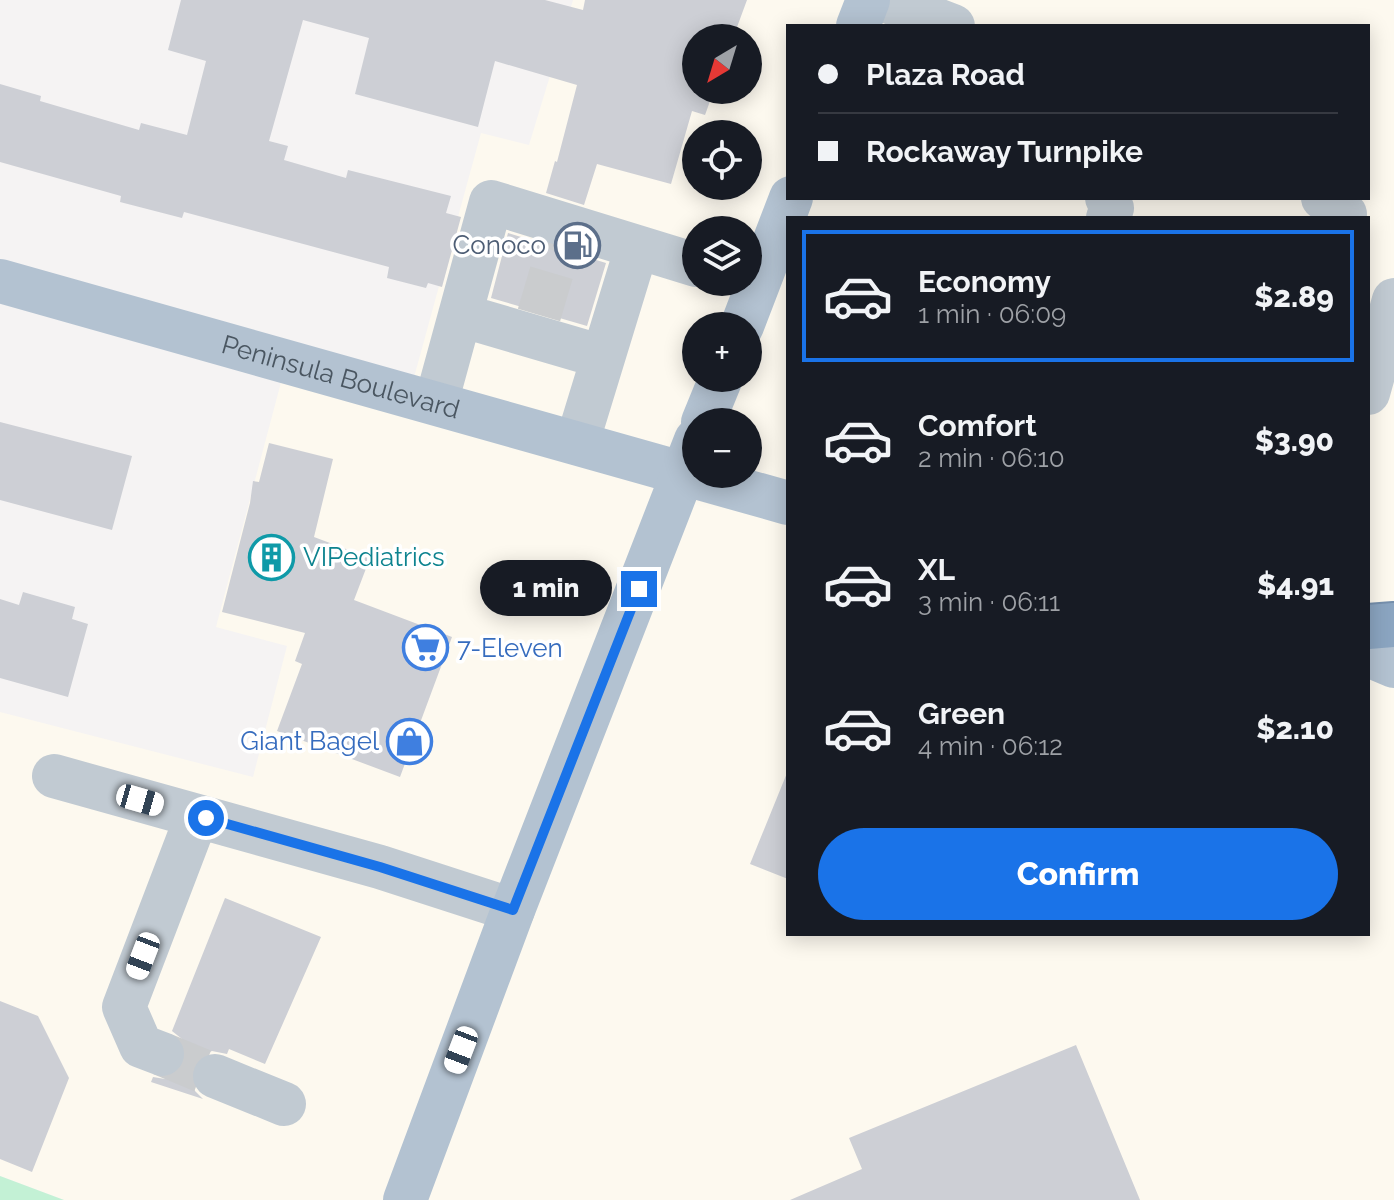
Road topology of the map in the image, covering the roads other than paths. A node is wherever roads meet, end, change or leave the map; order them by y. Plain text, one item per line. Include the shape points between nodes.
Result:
1 (868, 0) edge
2 (884, 0) edge
3 (859, 24) edge
4 (948, 24) edge
5 (790, 200) edge
6 (637, 247) junction
7 (682, 261) edge
8 (762, 262) edge
9 (0, 281) edge
10 (1394, 300) edge
11 (460, 315) junction
12 (603, 357) junction
13 (1370, 386) edge
14 (436, 403) junction
15 (577, 443) junction
16 (682, 455) edge
17 (682, 477) edge
18 (757, 488) edge
19 (786, 502) edge
20 (1394, 625) edge
21 (1370, 627) edge
22 (1370, 656) edge
23 (1394, 666) edge
24 (54, 776) dead end
25 (197, 816) junction
26 (513, 910) junction
27 (162, 1054) tunnel mouth
28 (215, 1076) tunnel mouth
29 (284, 1104) dead end
30 (405, 1200) edge

1 - 3 main road
2 - 4 street
5 - 8 main road
6 - 7 street
6 - 11 street via 563,234 491,202
6 - 12 street
9 - 14 main road, Peninsula Boulevard
10 - 13 street
11 - 12 street via 536,326
11 - 14 street
12 - 15 street
14 - 15 main road, Peninsula Boulevard
15 - 16 main road, Peninsula Boulevard
17 - 26 main road
18 - 19 main road, Peninsula Boulevard
20 - 21 highway
22 - 23 main road
24 - 25 street
25 - 26 street
25 - 27 street via 124,1007 141,1046
26 - 30 main road
28 - 29 street

